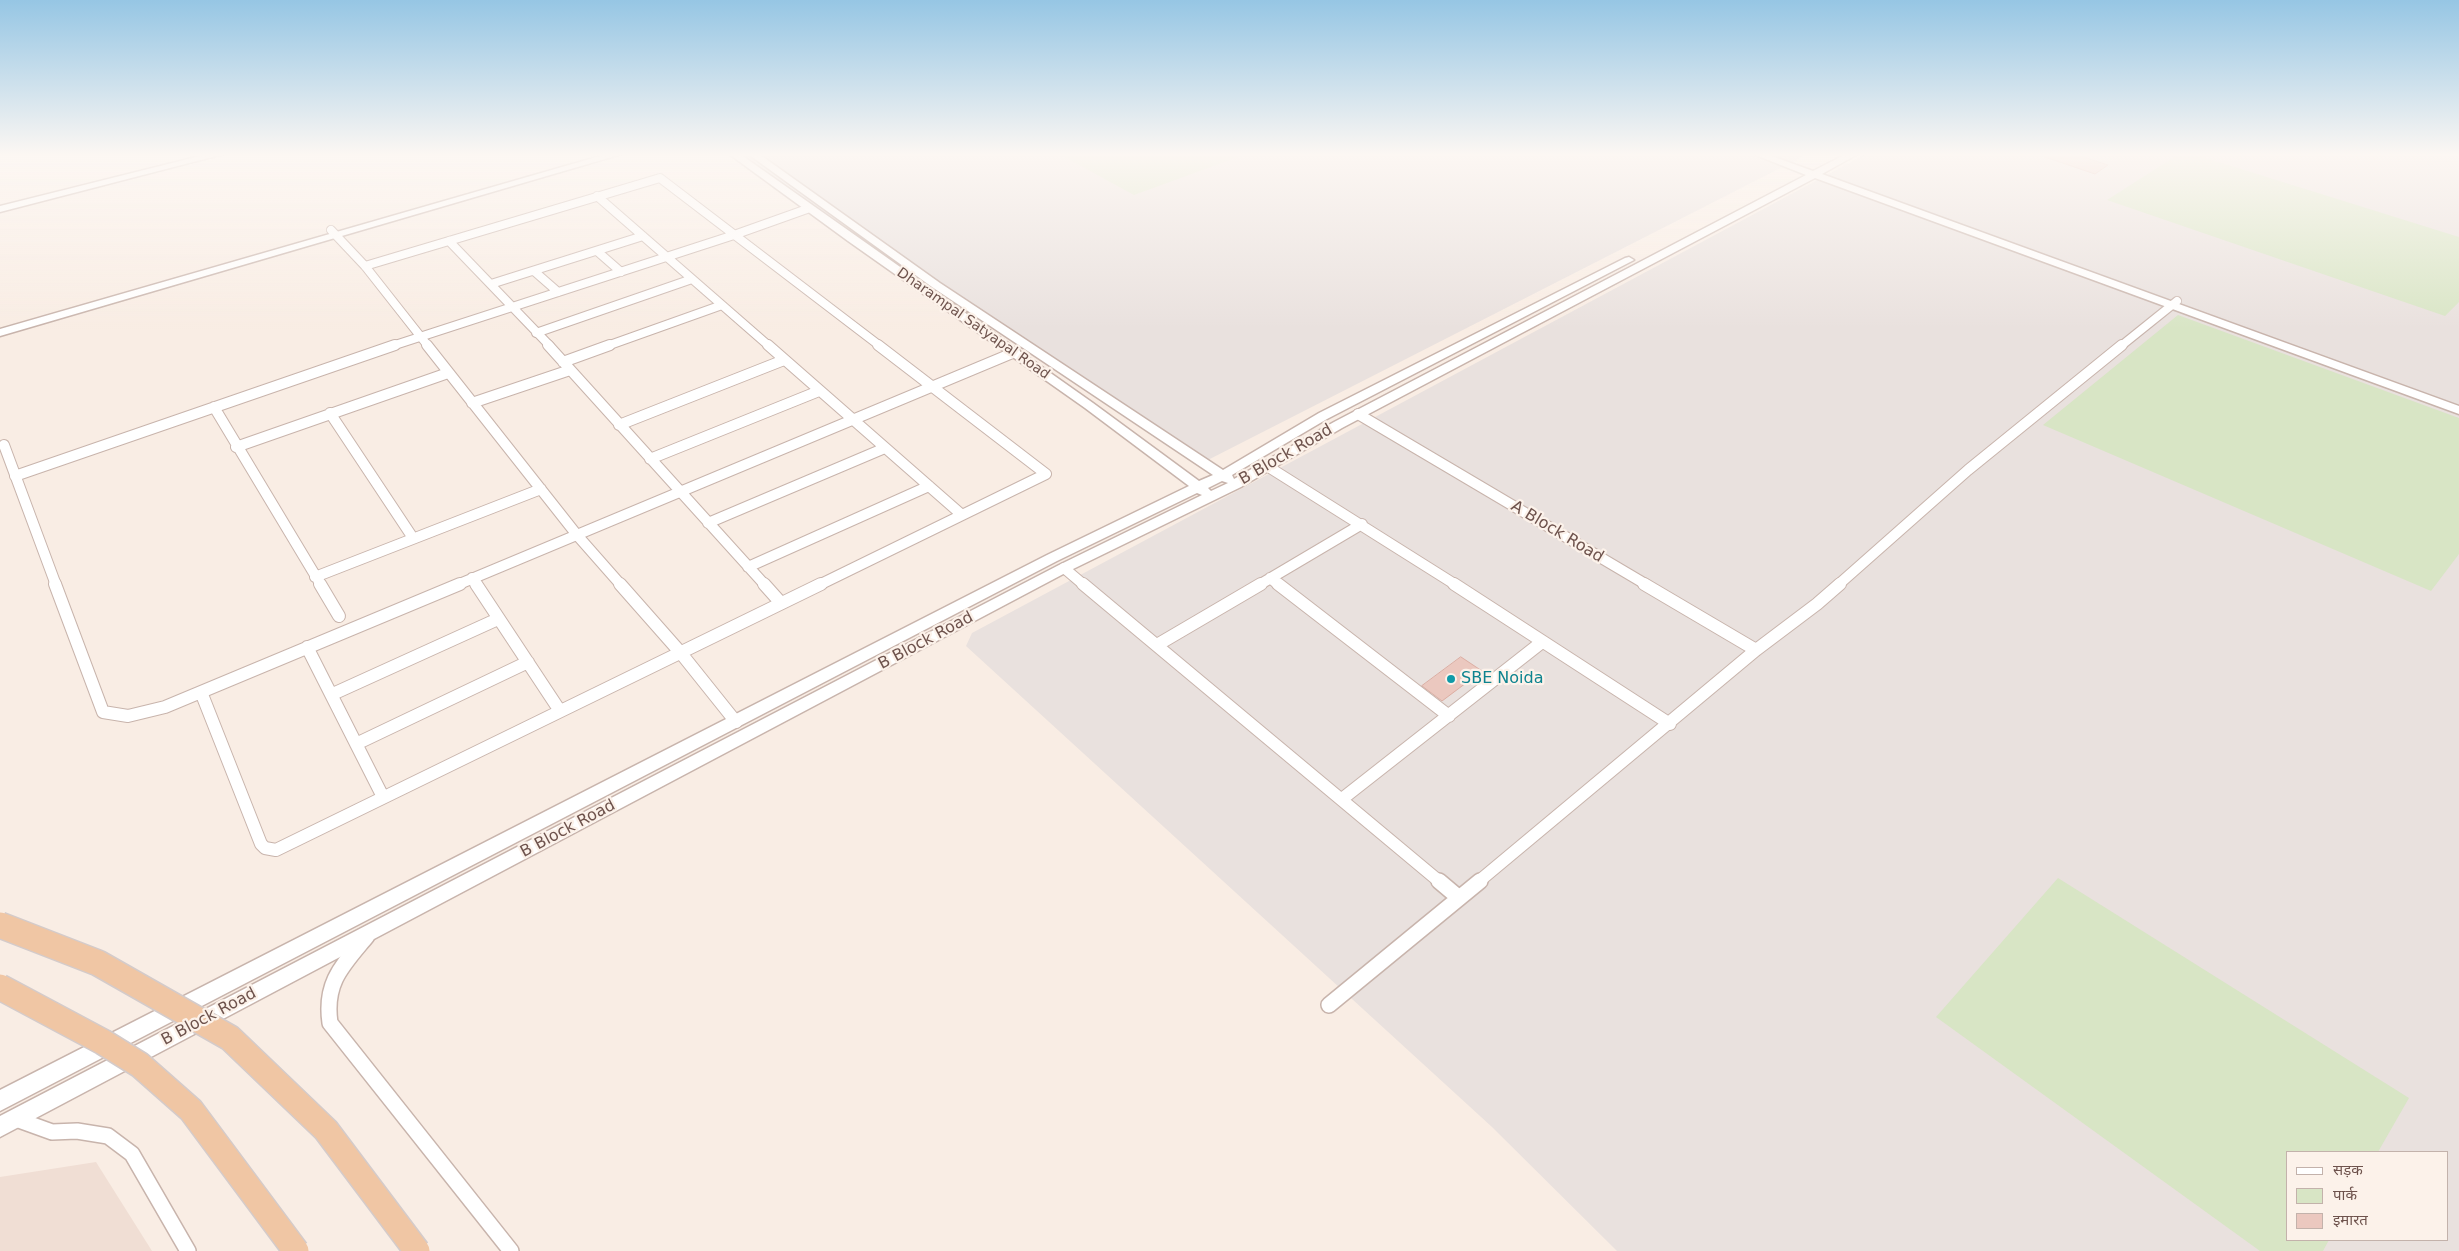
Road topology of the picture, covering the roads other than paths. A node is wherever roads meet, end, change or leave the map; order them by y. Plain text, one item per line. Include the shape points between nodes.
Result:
1 (403, 212) edge
2 (408, 212) edge
3 (543, 212) edge
4 (616, 212) edge
5 (705, 212) edge
6 (797, 212) edge
7 (811, 212) edge
8 (835, 212) edge
9 (1729, 212) edge
10 (1735, 212) edge
11 (1926, 212) edge
12 (334, 233) junction
13 (734, 235) junction
14 (643, 236) junction
15 (449, 241) junction
16 (597, 251) junction
17 (666, 256) junction
18 (365, 266) junction
19 (534, 270) junction
20 (621, 272) junction
21 (692, 279) junction
22 (491, 284) junction
23 (558, 292) junction
24 (2175, 303) junction
25 (722, 305) junction
26 (514, 307) junction
27 (0, 325) edge
28 (536, 332) junction
29 (0, 333) edge
30 (419, 337) junction
31 (1015, 352) junction
32 (784, 360) junction
33 (566, 366) junction
34 (448, 373) junction
35 (931, 386) junction
36 (820, 390) junction
37 (472, 403) junction
38 (2459, 404) edge
39 (214, 407) junction
40 (2459, 410) edge
41 (330, 413) junction
42 (1358, 414) junction
43 (852, 419) junction
44 (619, 425) junction
45 (4, 445) dead end
46 (236, 447) junction
47 (885, 448) junction
48 (650, 459) junction
49 (1267, 466) junction
50 (1223, 475) junction
51 (15, 476) junction
52 (1236, 484) junction
53 (929, 486) junction
54 (541, 489) junction
55 (1204, 491) junction
56 (679, 492) junction
57 (962, 515) junction
58 (708, 523) junction
59 (1362, 524) junction
60 (577, 535) junction
61 (412, 538) junction
62 (748, 567) junction
63 (1064, 568) junction
64 (316, 577) junction
65 (472, 578) junction
66 (1270, 578) junction
67 (781, 603) junction
68 (339, 616) dead end
69 (498, 619) junction
70 (1542, 642) junction
71 (1158, 645) junction
72 (308, 648) junction
73 (1756, 650) junction
74 (680, 652) junction
75 (528, 662) junction
76 (201, 692) junction
77 (334, 693) junction
78 (560, 711) junction
79 (1449, 716) junction
80 (736, 722) junction
81 (1670, 724) junction
82 (356, 744) junction
83 (383, 797) junction
84 (1342, 799) junction
85 (1458, 898) junction
86 (0, 925) edge
87 (370, 933) junction
88 (0, 987) edge
89 (1329, 1005) dead end
90 (0, 1101) edge
91 (8, 1123) edge
92 (188, 1251) edge
93 (296, 1251) edge
94 (417, 1251) edge
95 (510, 1251) edge

1 - 12 street
2 - 12 street
3 - 15 street
4 - 14 street
5 - 13 street
6 - 13 street
7 - 31 street, Dharampal Satyapal Road
8 - 50 street, Dharampal Satyapal Road via 936,285
9 - 50 street, B Block Road via 1323,416
10 - 42 street, B Block Road
11 - 24 street
12 - 18 street
12 - 27 street
12 - 29 street
13 - 17 street
13 - 35 street
14 - 16 street
14 - 17 street
15 - 18 street
15 - 22 street
16 - 19 street
16 - 20 street
17 - 20 street
17 - 21 street
18 - 30 street
19 - 22 street
19 - 23 street
20 - 23 street
21 - 25 street
21 - 28 street
22 - 26 street
23 - 26 street
24 - 38 street
24 - 40 street
24 - 73 street via 1968,470 1817,604
25 - 32 street
25 - 33 street
26 - 28 street
26 - 30 street
28 - 33 street
30 - 34 street
30 - 39 street
31 - 35 street
31 - 55 street, Dharampal Satyapal Road
32 - 36 street
32 - 44 street
33 - 37 street
33 - 44 street
34 - 37 street
34 - 41 street
35 - 43 street
35 - 57 street via 1046,474
36 - 43 street
36 - 48 street
37 - 54 street
39 - 46 street
39 - 51 street
41 - 46 street
41 - 61 street
42 - 49 street, B Block Road
42 - 73 street, A Block Road
43 - 47 street
43 - 56 street
44 - 48 street
45 - 51 street
46 - 64 street
47 - 53 street
47 - 58 street
48 - 56 street
49 - 52 street, B Block Road
49 - 59 street
50 - 52 street, Dharampal Satyapal Road
50 - 55 street, B Block Road
51 - 76 street via 103,712 116,718 135,717
52 - 55 street, B Block Road
53 - 57 street
53 - 62 street
54 - 60 street
54 - 61 street
55 - 63 street, B Block Road
55 - 80 street, B Block Road via 1052,558
56 - 58 street
56 - 60 street
57 - 67 street
58 - 62 street
59 - 66 street
59 - 70 street
60 - 65 street
60 - 74 street
61 - 64 street
62 - 67 street
63 - 71 street
63 - 87 street, B Block Road
64 - 68 street
65 - 69 street
65 - 72 street
66 - 71 street
66 - 79 street
67 - 74 street
69 - 75 street
69 - 77 street
70 - 79 street
70 - 81 street
71 - 84 street
72 - 76 street
72 - 77 street
73 - 81 street
74 - 78 street
74 - 80 street
75 - 78 street
75 - 82 street
76 - 83 street via 265,848 283,848
77 - 82 street
78 - 83 street
79 - 84 street
80 - 90 street, B Block Road
81 - 85 street
82 - 83 street
84 - 85 street
85 - 89 street
86 - 94 main road, bridge via 98,963 230,1038 326,1130
87 - 91 street, B Block Road
87 - 95 street via 333,978 326,1005 330,1023
88 - 93 main road, bridge via 132,1060 191,1110
91 - 92 street via 52,1132 77,1131 108,1136 132,1154

